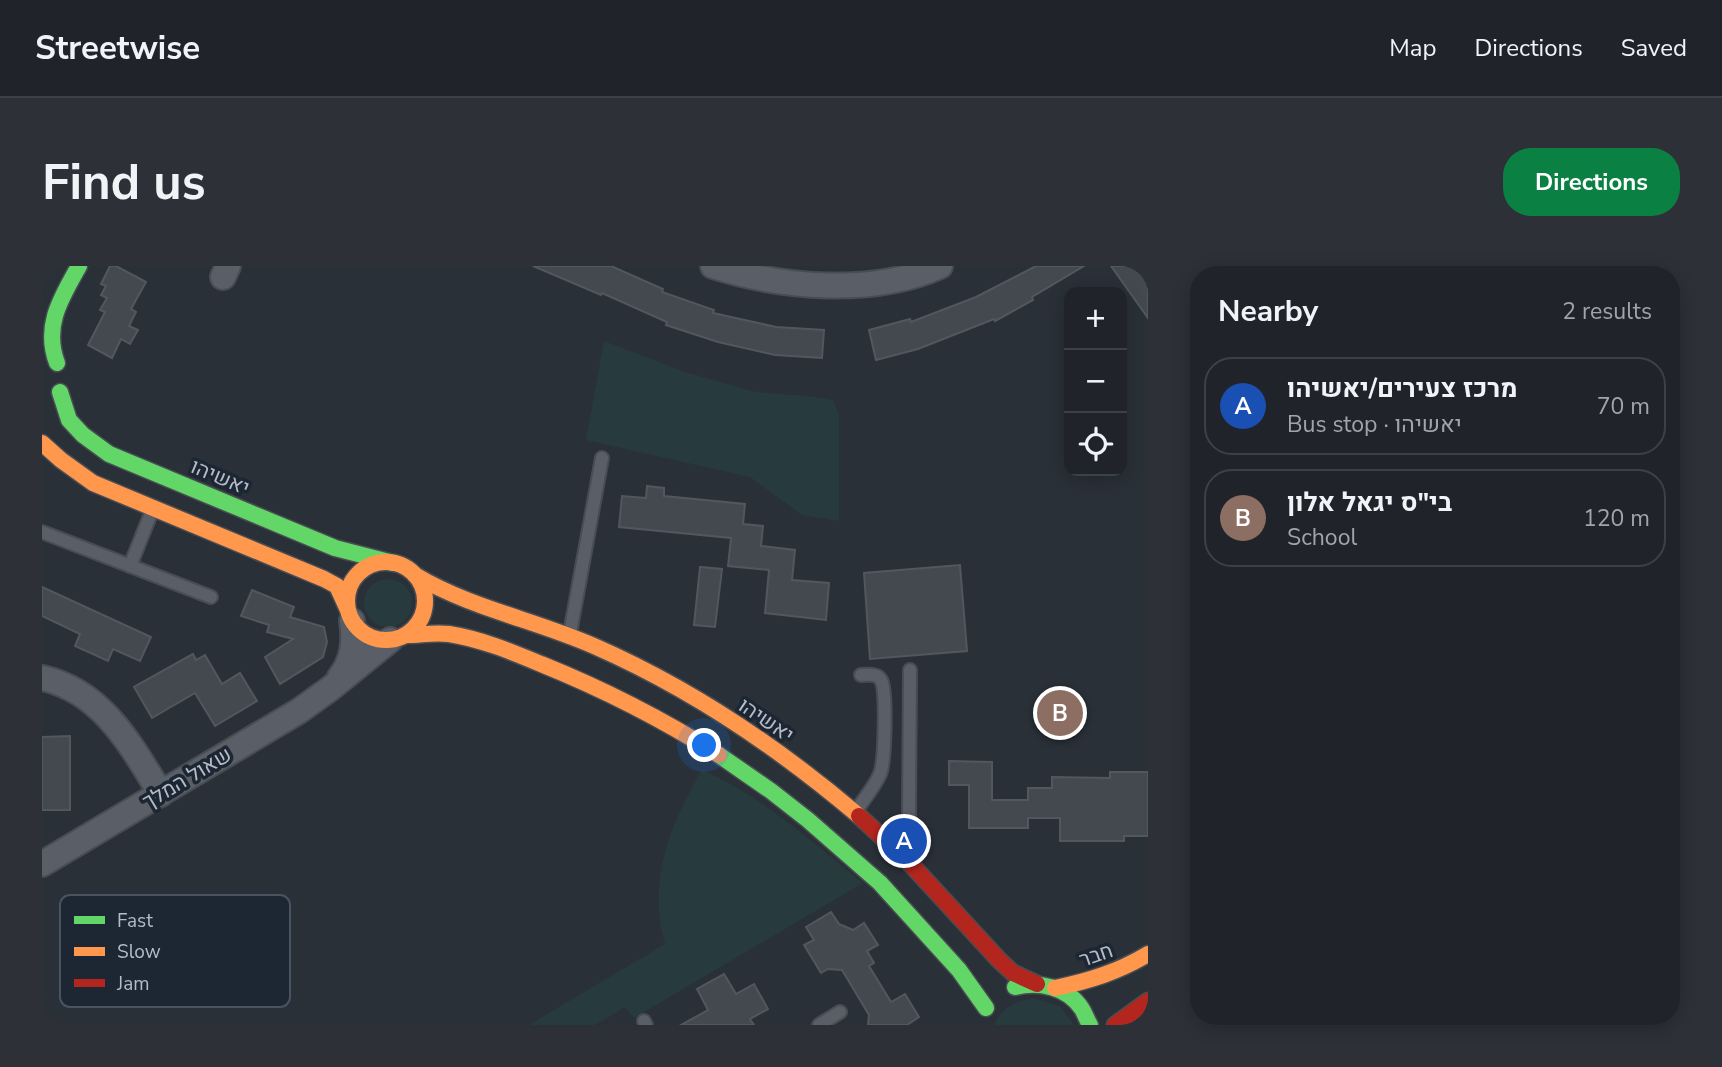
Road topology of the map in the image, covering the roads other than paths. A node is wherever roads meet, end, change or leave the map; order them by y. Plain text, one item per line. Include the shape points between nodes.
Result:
1 (79, 266) edge
2 (713, 266) edge
3 (940, 266) edge
4 (42, 353) edge
5 (57, 363) junction
6 (61, 392) junction
7 (48, 406) dead end
8 (42, 443) edge
9 (602, 458) dead end
10 (153, 508) junction
11 (42, 532) edge
12 (393, 563) junction
13 (130, 566) junction
14 (415, 575) junction
15 (211, 597) dead end
16 (350, 615) junction
17 (570, 637) junction
18 (398, 638) junction
19 (910, 670) dead end
20 (862, 675) dead end
21 (42, 678) edge
22 (331, 688) junction
23 (161, 794) junction
24 (854, 813) junction
25 (42, 863) edge
26 (914, 869) junction
27 (1148, 954) edge
28 (1037, 984) junction
29 (1055, 988) junction
30 (1148, 1001) edge
31 (840, 1012) dead end
32 (819, 1025) edge
33 (1090, 1025) edge
34 (1115, 1025) edge

1 - 5 street, יאשיהו via 52,326
2 - 3 street via 766,280 833,286 906,278
4 - 5 street
5 - 6 street, יאשיהו
6 - 7 street
6 - 12 street, יאשיהו via 69,420 109,454 335,548
8 - 10 street via 93,483
9 - 17 lane
10 - 13 lane
10 - 16 street via 337,586
11 - 13 lane
12 - 14 street
12 - 16 street via 368,566 358,574 347,596
13 - 15 lane
14 - 17 street, יאשיהו via 460,597
14 - 18 street via 425,595 425,607 415,628
16 - 18 street via 368,636
16 - 22 street, שאול המלך via 352,651
17 - 24 street, יאשיהו via 617,656 735,723
18 - 22 street, שאול המלך
18 - 28 street via 447,634 475,640 601,688 654,716 716,752 799,813 874,878 991,1004 1008,990
19 - 26 lane via 909,812
20 - 24 lane via 881,679 885,691 884,758 880,774
21 - 23 street via 60,682 102,710
22 - 23 street, שאול המלך
23 - 25 street, שאול המלך
24 - 26 street, יאשיהו
26 - 28 street, יאשיהו via 999,960 1013,973
27 - 29 street, חבר via 1114,973
28 - 29 street
29 - 33 street via 1083,1010
30 - 34 street
31 - 32 lane

